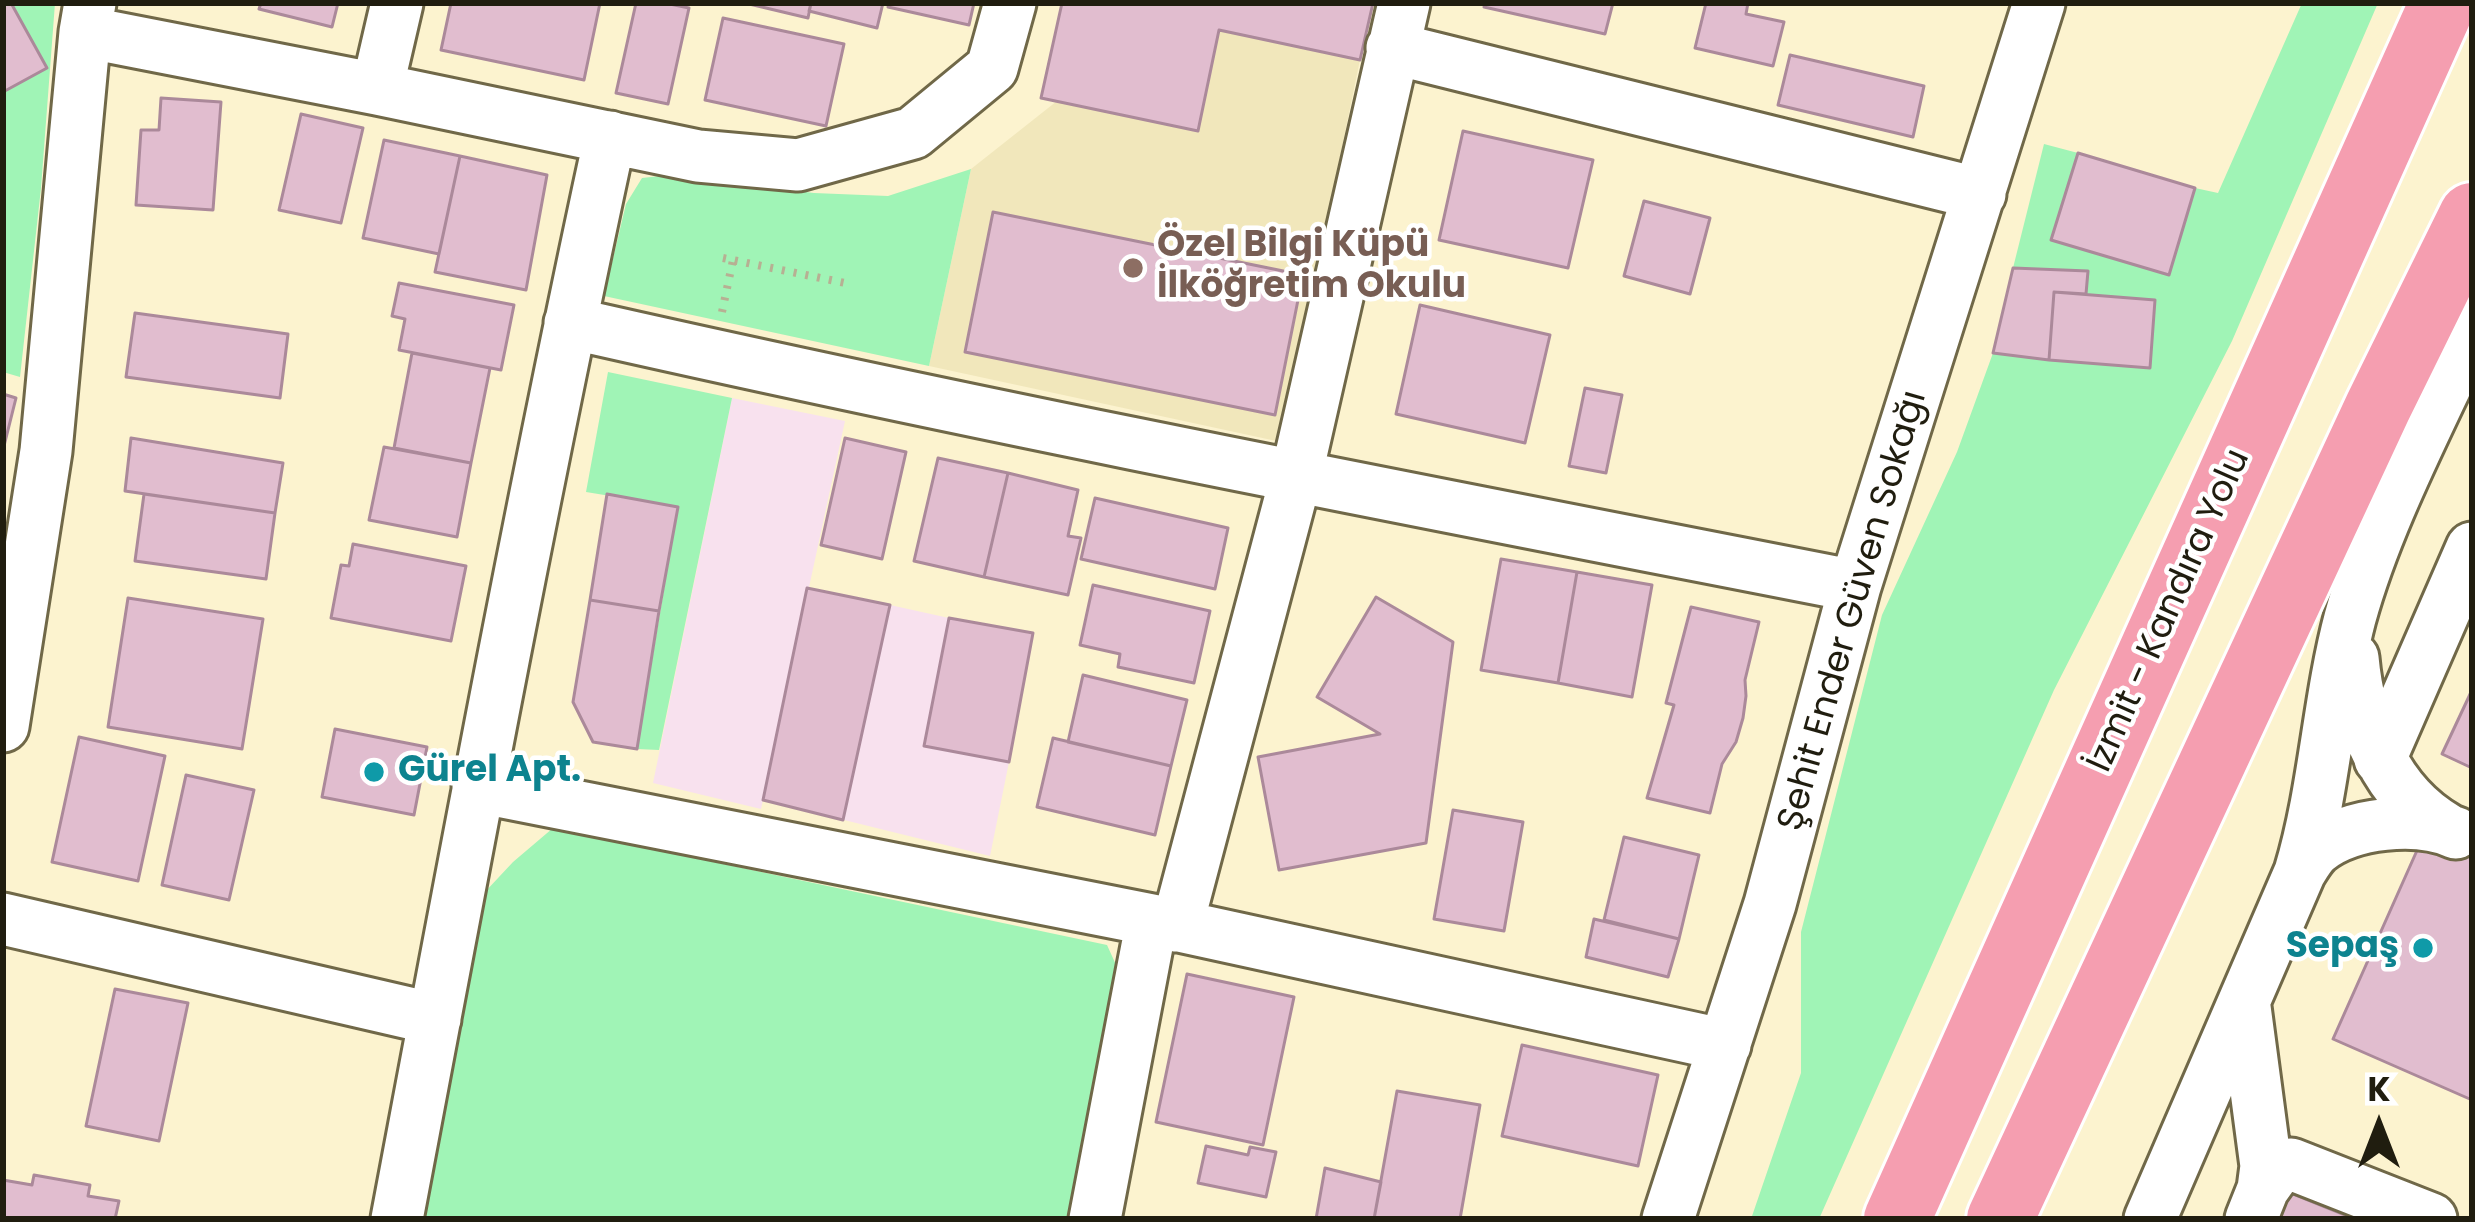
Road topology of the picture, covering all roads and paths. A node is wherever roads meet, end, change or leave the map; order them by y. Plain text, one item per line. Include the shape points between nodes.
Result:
1 (397, 3) edge
2 (1010, 3) edge
3 (2039, 3) edge
4 (2443, 3) edge
5 (88, 17) edge
6 (1398, 26) edge
7 (377, 88) junction
8 (610, 137) junction
9 (1980, 194) junction
10 (2472, 216) edge
11 (723, 258) dead end
12 (845, 283) dead end
13 (570, 323) junction
14 (2472, 329) edge
15 (1296, 477) junction
16 (2472, 548) edge
17 (2361, 583) junction
18 (1855, 586) junction
19 (3, 726) edge
20 (2380, 759) junction
21 (478, 787) junction
22 (2460, 835) edge
23 (2300, 872) junction
24 (3, 920) edge
25 (1165, 923) junction
26 (2244, 1002) junction
27 (435, 1019) junction
28 (1725, 1045) junction
29 (2257, 1204) edge
30 (397, 1219) edge
31 (1095, 1219) edge
32 (1668, 1219) edge
33 (1897, 1219) edge
34 (2000, 1219) edge
35 (2150, 1219) edge
36 (2431, 1219) edge

1 - 7 street
2 - 8 street via 992,68 913,133 798,165
3 - 9 street, Şehit Ender Güven Sokağı
4 - 33 highway, İzmit - Kandıra Yolu
5 - 7 street
5 - 19 street via 46,451
6 - 9 street
6 - 15 street
7 - 8 street
8 - 13 street
9 - 18 street, Şehit Ender Güven Sokağı
10 - 34 highway
11 - 12 path
13 - 15 street
13 - 21 street
14 - 17 street
15 - 18 street
15 - 25 street
16 - 20 street
17 - 20 street via 2354,670
17 - 23 street
18 - 28 street, Şehit Ender Güven Sokağı
20 - 22 street via 2415,802
21 - 25 street
21 - 27 street
22 - 23 street via 2402,825 2352,832 2318,849
23 - 26 street
24 - 27 street
25 - 28 street
25 - 31 street
26 - 29 street via 2265,1156
26 - 35 street
27 - 30 street
28 - 32 street, Şehit Ender Güven Sokağı
29 - 36 street via 2278,1168 2291,1164

